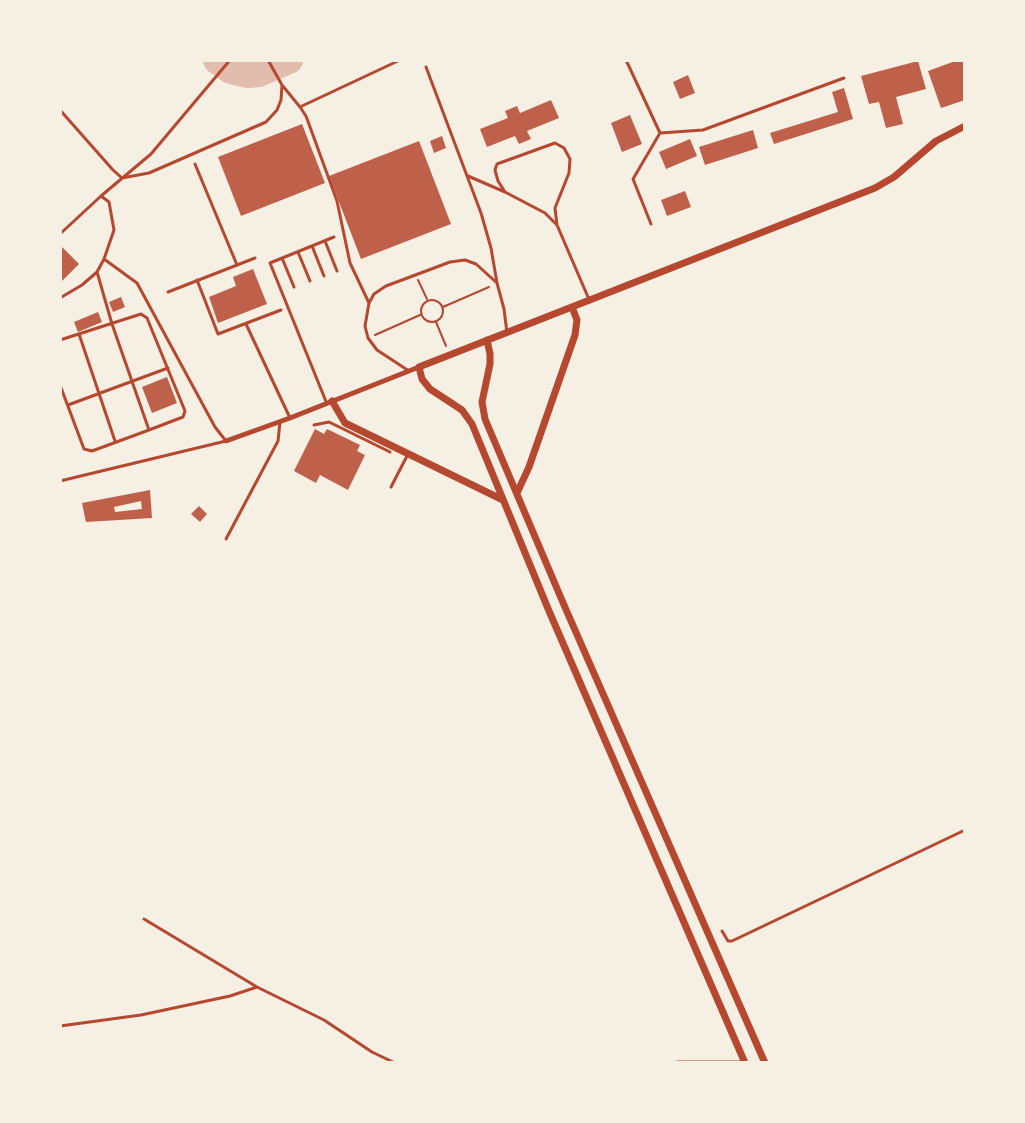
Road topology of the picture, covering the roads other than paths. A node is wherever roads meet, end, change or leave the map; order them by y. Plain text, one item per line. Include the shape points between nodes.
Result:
1 (230, 60) edge
2 (268, 60) edge
3 (400, 60) edge
4 (626, 60) edge
5 (426, 67) dead end
6 (844, 78) dead end
7 (282, 85) junction
8 (300, 107) junction
9 (60, 110) edge
10 (965, 126) edge
11 (660, 133) junction
12 (195, 164) dead end
13 (467, 175) junction
14 (122, 178) junction
15 (505, 192) junction
16 (101, 196) junction
17 (651, 224) dead end
18 (557, 225) junction
19 (60, 234) edge
20 (334, 237) dead end
21 (325, 241) junction
22 (312, 246) junction
23 (298, 252) junction
24 (255, 258) dead end
25 (282, 258) junction
26 (104, 259) junction
27 (237, 265) junction
28 (337, 271) dead end
29 (97, 272) junction
30 (324, 276) dead end
31 (197, 280) junction
32 (310, 281) dead end
33 (497, 283) junction
34 (294, 287) dead end
35 (168, 292) dead end
36 (60, 298) edge
37 (589, 300) junction
38 (369, 303) junction
39 (572, 307) junction
40 (281, 310) dead end
41 (112, 324) junction
42 (246, 324) junction
43 (507, 333) junction
44 (79, 334) junction
45 (60, 340) edge
46 (487, 340) junction
47 (419, 367) junction
48 (168, 368) junction
49 (409, 371) junction
50 (132, 381) junction
51 (60, 385) edge
52 (99, 393) junction
53 (330, 403) junction
54 (68, 405) junction
55 (290, 418) junction
56 (280, 422) junction
57 (314, 425) dead end
58 (149, 430) junction
59 (226, 441) junction
60 (116, 442) junction
61 (390, 452) dead end
62 (408, 454) junction
63 (60, 481) edge
64 (391, 487) dead end
65 (517, 493) junction
66 (503, 500) junction
67 (226, 539) dead end
68 (965, 830) edge
69 (144, 919) dead end
70 (722, 931) dead end
71 (257, 987) junction
72 (60, 1026) edge
73 (677, 1062) edge
74 (745, 1062) edge
75 (395, 1063) edge
76 (765, 1063) edge

1 - 14 lane via 151,154
2 - 7 lane
3 - 8 lane
4 - 11 lane
5 - 13 lane
6 - 11 lane via 703,130
7 - 8 lane
7 - 14 lane via 277,110 266,122 149,173
8 - 38 lane via 337,201 350,263
9 - 14 lane
10 - 37 street via 936,141 875,188
11 - 17 lane via 633,179
12 - 27 lane
13 - 15 lane
13 - 33 lane
14 - 16 lane
15 - 18 lane
15 - 18 lane via 497,164 555,143 564,148 569,173 555,208
16 - 19 lane
16 - 26 lane via 109,202 114,230
18 - 37 lane
20 - 21 lane
21 - 22 lane
21 - 28 lane
22 - 23 lane
22 - 30 lane
23 - 25 lane
23 - 32 lane
24 - 27 lane
25 - 34 lane
25 - 53 lane via 270,263
26 - 29 lane
26 - 59 lane via 137,283
27 - 31 lane
29 - 36 lane
29 - 41 lane
31 - 35 lane
31 - 42 lane via 218,334
33 - 38 lane via 476,264 450,262 386,286
33 - 43 lane
37 - 39 street
38 - 49 lane via 368,338
39 - 43 street
39 - 65 street via 575,335
40 - 42 lane
41 - 44 lane
41 - 48 lane via 141,314 147,318
41 - 50 lane
42 - 55 lane
43 - 46 street
44 - 45 lane
44 - 52 lane
46 - 47 street
46 - 65 street via 485,419
47 - 49 street
47 - 66 street via 430,389 462,410 472,424
48 - 50 lane
48 - 58 lane via 185,411 183,417
49 - 53 street
50 - 52 lane
50 - 58 lane
51 - 54 lane
52 - 54 lane
52 - 60 lane
53 - 55 street
53 - 62 street via 345,423
54 - 60 lane via 84,449
55 - 56 street
56 - 59 street
56 - 67 lane via 278,441
57 - 61 lane via 329,422
58 - 60 lane
59 - 63 lane
62 - 64 lane
62 - 66 street
65 - 76 street
66 - 74 street
68 - 70 lane via 732,941
69 - 71 lane
71 - 72 lane via 141,1015
71 - 75 lane
73 - 74 lane

